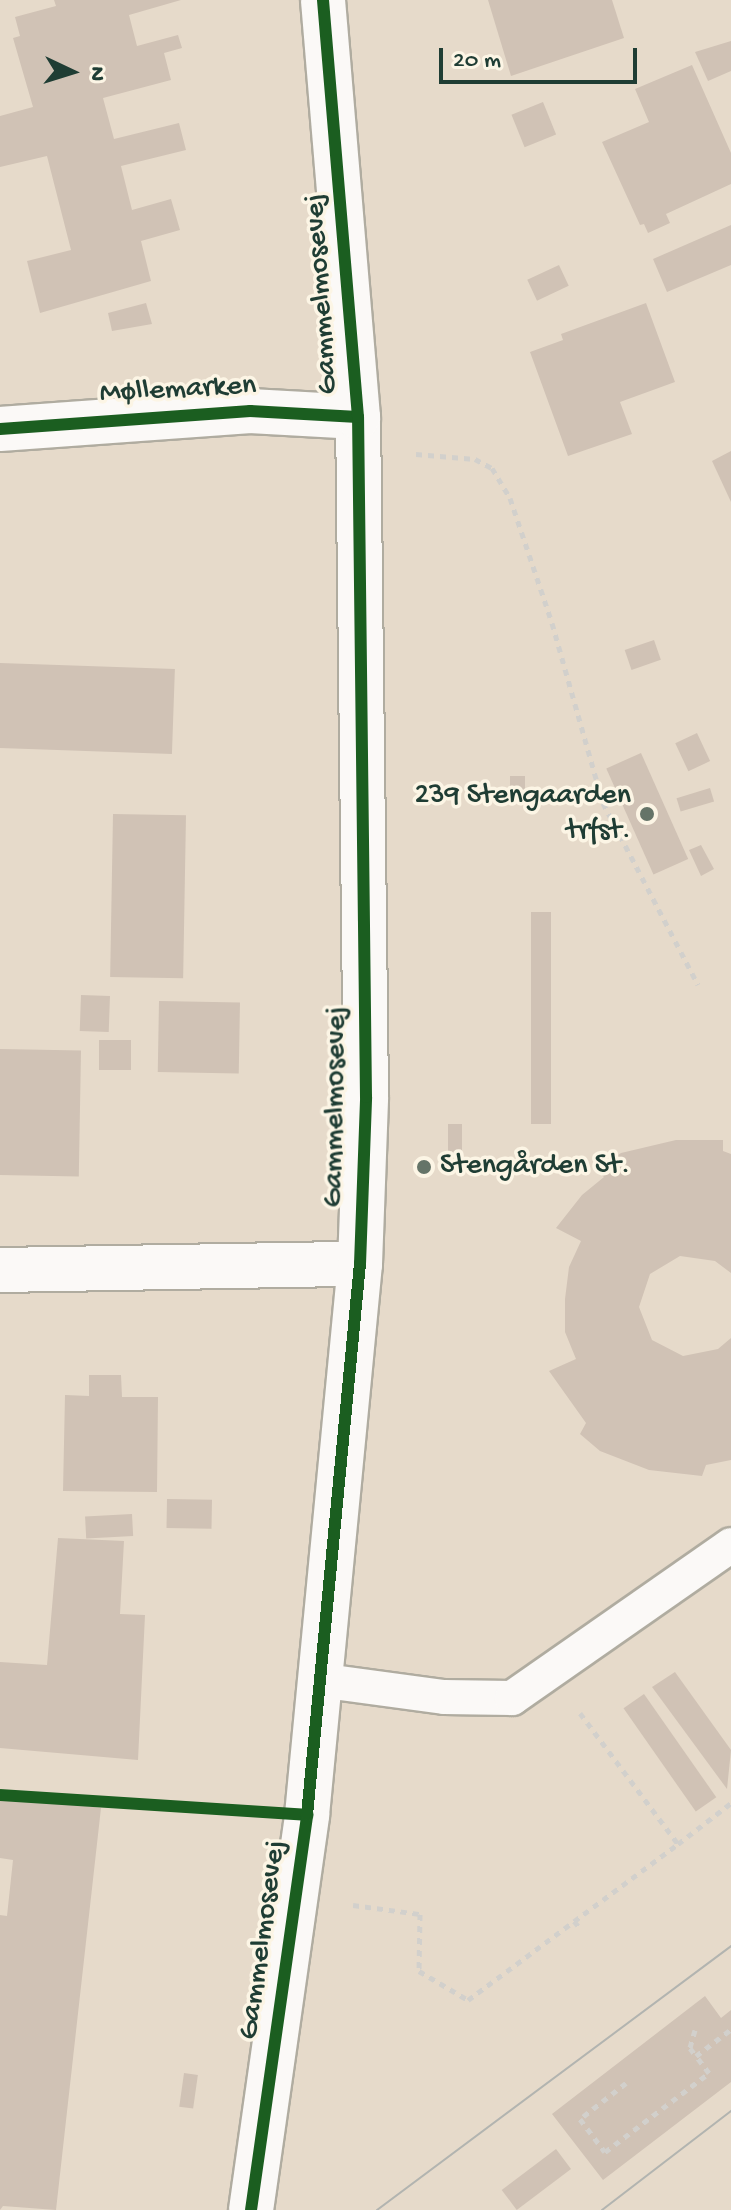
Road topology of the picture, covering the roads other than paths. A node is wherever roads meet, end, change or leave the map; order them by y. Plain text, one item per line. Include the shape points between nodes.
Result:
1 (323, 0) edge
2 (0, 429) edge
3 (359, 432) junction
4 (360, 1264) junction
5 (0, 1270) edge
6 (731, 1545) edge
7 (318, 1680) junction
8 (251, 2210) edge

1 - 3 street, Gammelmosevej
2 - 3 street, Møllemarken via 250,411
3 - 4 street, Gammelmosevej via 366,1097
4 - 5 street
4 - 7 street, Gammelmosevej
6 - 7 lane via 512,1698 444,1697
7 - 8 street, Gammelmosevej via 298,1898

